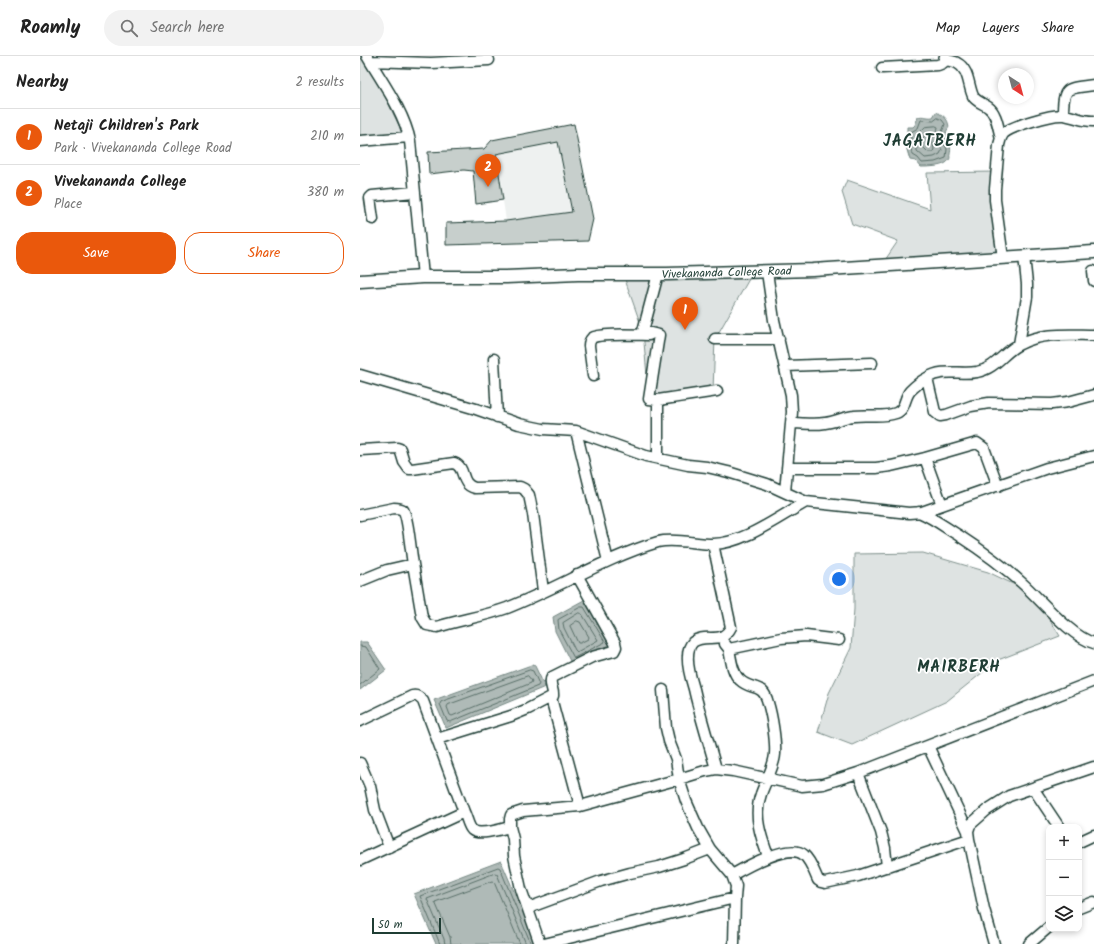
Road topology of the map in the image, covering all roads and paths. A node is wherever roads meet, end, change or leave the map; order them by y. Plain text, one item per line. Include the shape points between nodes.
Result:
1 (945, 58) edge
2 (368, 59) edge
3 (489, 60) dead end
4 (882, 68) dead end
5 (1094, 85) edge
6 (1063, 115) junction
7 (1094, 121) edge
8 (409, 138) junction
9 (1001, 138) junction
10 (360, 141) edge
11 (414, 192) junction
12 (373, 219) dead end
13 (1094, 252) edge
14 (1024, 256) junction
15 (1003, 258) junction
16 (767, 272) junction
17 (658, 274) junction
18 (423, 277) junction
19 (360, 281) edge
20 (659, 335) junction
21 (1094, 335) edge
22 (778, 339) junction
23 (715, 340) dead end
24 (1018, 344) junction
25 (494, 359) dead end
26 (872, 363) dead end
27 (786, 366) junction
28 (360, 375) edge
29 (593, 376) dead end
30 (927, 378) junction
31 (718, 391) dead end
32 (1094, 395) edge
33 (658, 400) junction
34 (497, 417) junction
35 (791, 423) junction
36 (576, 431) junction
37 (360, 450) edge
38 (1094, 456) edge
39 (658, 458) junction
40 (925, 458) junction
41 (787, 468) junction
42 (998, 486) junction
43 (785, 492) junction
44 (806, 502) junction
45 (942, 505) junction
46 (919, 512) junction
47 (360, 515) edge
48 (713, 544) junction
49 (608, 561) junction
50 (413, 564) junction
51 (577, 575) junction
52 (360, 581) edge
53 (543, 592) junction
54 (722, 637) junction
55 (838, 640) dead end
56 (1094, 643) edge
57 (728, 649) junction
58 (1094, 681) edge
59 (663, 690) dead end
60 (550, 698) junction
61 (360, 721) edge
62 (437, 739) junction
63 (928, 746) junction
64 (360, 763) edge
65 (716, 769) junction
66 (1093, 771) edge
67 (858, 773) junction
68 (767, 778) junction
69 (679, 779) junction
70 (1033, 788) junction
71 (580, 806) junction
72 (464, 812) junction
73 (1057, 824) edge
74 (510, 827) junction
75 (968, 835) junction
76 (1094, 835) edge
77 (1082, 841) edge
78 (389, 847) junction
79 (710, 849) junction
80 (768, 856) junction
81 (360, 860) edge
82 (887, 867) junction
83 (732, 875) junction
84 (735, 898) junction
85 (1094, 902) edge
86 (1082, 907) edge
87 (528, 908) junction
88 (1046, 930) edge
89 (540, 944) edge
90 (544, 944) edge
91 (734, 944) edge
92 (994, 944) edge
93 (1029, 944) edge

1 - 4 street via 943,63 938,65
1 - 9 street via 962,67 973,97 989,107
2 - 3 street via 431,62
2 - 8 street via 405,124
5 - 6 street via 1068,90 1063,99
6 - 7 street
6 - 9 street via 1035,120 1004,133
8 - 10 street
8 - 11 street
9 - 15 street via 994,189
11 - 12 street via 372,196 370,198
11 - 18 street
13 - 14 street, Vivekananda College Road
14 - 15 street, Vivekananda College Road
14 - 24 street via 1027,297
15 - 16 street, Vivekananda College Road
16 - 17 street, Vivekananda College Road
16 - 22 street
17 - 18 street, Vivekananda College Road
17 - 20 street via 643,331
18 - 19 street, Vivekananda College Road
20 - 29 street via 595,336 589,346
20 - 33 street via 650,400
21 - 24 street via 1061,334
22 - 23 street
22 - 27 street
24 - 30 street via 995,364 983,370 942,373
25 - 34 street
26 - 27 street
27 - 35 street via 791,395
28 - 34 street via 462,404
30 - 32 street via 935,412 940,416 989,403 1052,404
30 - 35 street via 910,391 902,408 897,412 876,416 856,415 822,424
31 - 33 street
33 - 39 street
34 - 36 street via 543,430
35 - 41 street
36 - 39 street
36 - 49 street
37 - 53 street via 397,448 400,449 408,469 454,463 461,468 466,482 475,488 524,489 529,495
38 - 42 street via 1054,466
39 - 43 street via 728,472
40 - 41 street via 876,468
40 - 42 street via 977,443 984,448
40 - 45 street
41 - 43 street
42 - 45 street
43 - 44 street
44 - 46 street
44 - 48 street via 733,542
45 - 46 street
46 - 56 street via 992,558 1078,635
47 - 50 street via 394,508 402,509 406,518
48 - 49 street via 660,542
48 - 54 street via 731,627
49 - 51 street
50 - 52 street via 387,570
50 - 53 street via 422,617 427,625 437,627 483,615
51 - 53 street
51 - 60 street via 616,647 614,651 592,657 552,676 550,683 554,693
54 - 57 street
54 - 65 street via 698,639 689,647 688,656 690,673
55 - 57 street via 818,637 781,638
57 - 68 street via 738,679 761,690 768,703 775,754
58 - 63 street
59 - 69 street via 666,728 676,759
60 - 62 street via 528,710
60 - 71 street
61 - 62 street via 417,696 423,701
62 - 72 street
63 - 67 street
63 - 75 street
64 - 78 street
65 - 68 street
65 - 69 street
66 - 70 street
67 - 68 street via 823,784 802,786
67 - 82 street via 881,832
68 - 80 street via 760,797 757,819
69 - 71 street
69 - 79 street via 689,808
70 - 73 street
70 - 75 street via 1002,800 970,825
71 - 74 street via 515,812 511,815
72 - 74 street via 472,830 477,833
72 - 78 street
74 - 87 street via 517,874
75 - 82 street
75 - 92 street
76 - 77 street
78 - 81 street
79 - 83 street
79 - 87 street via 659,867 601,881
80 - 82 street via 799,851 805,855 818,880 825,883
80 - 83 street
83 - 84 street via 736,886
84 - 90 street
84 - 91 street
85 - 86 street
87 - 89 street
88 - 93 street

